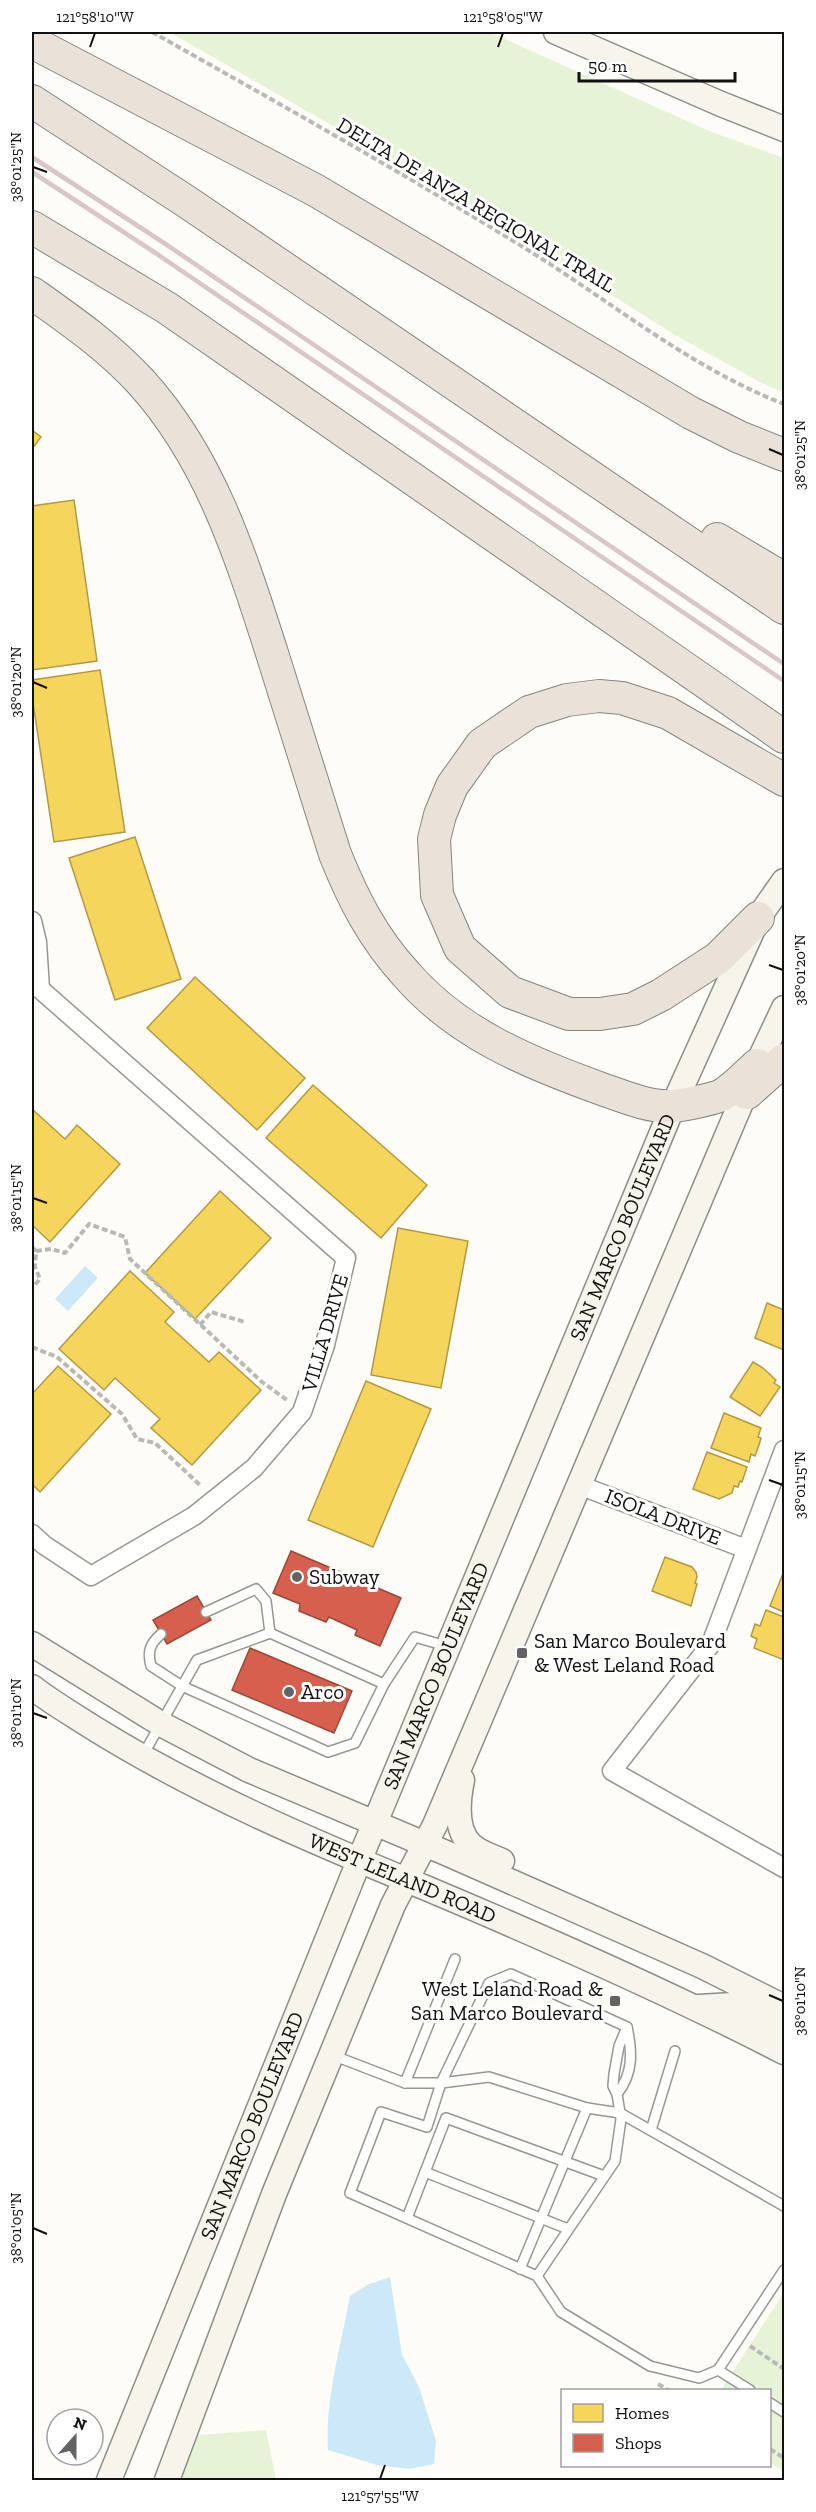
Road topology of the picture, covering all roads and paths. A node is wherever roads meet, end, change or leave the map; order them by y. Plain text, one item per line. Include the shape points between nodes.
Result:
1 (152, 32) edge
2 (556, 32) edge
3 (32, 42) edge
4 (32, 101) edge
5 (784, 129) edge
6 (32, 227) edge
7 (32, 292) edge
8 (424, 365) junction
9 (784, 404) edge
10 (784, 455) edge
11 (784, 579) edge
12 (784, 608) edge
13 (784, 737) edge
14 (779, 777) edge
15 (784, 881) edge
16 (758, 918) junction
17 (32, 921) edge
18 (36, 985) edge
19 (784, 1008) edge
20 (763, 1073) edge
21 (673, 1106) junction
22 (32, 1247) edge
23 (36, 1251) junction
24 (32, 1288) edge
25 (244, 1322) dead end
26 (200, 1325) junction
27 (32, 1347) edge
28 (302, 1412) junction
29 (784, 1450) edge
30 (579, 1485) junction
31 (215, 1499) junction
32 (32, 1534) edge
33 (746, 1550) junction
34 (206, 1611) dead end
35 (161, 1634) dead end
36 (270, 1634) junction
37 (32, 1644) edge
38 (449, 1646) junction
39 (384, 1684) junction
40 (182, 1686) junction
41 (32, 1687) edge
42 (160, 1724) junction
43 (466, 1751) junction
44 (142, 1758) junction
45 (375, 1823) junction
46 (425, 1844) junction
47 (359, 1861) junction
48 (784, 1868) edge
49 (405, 1880) junction
50 (455, 1959) dead end
51 (702, 1966) junction
52 (696, 2007) junction
53 (784, 2007) edge
54 (784, 2032) edge
55 (675, 2051) dead end
56 (784, 2052) edge
57 (331, 2055) junction
58 (405, 2083) junction
59 (441, 2083) junction
60 (587, 2108) junction
61 (620, 2113) junction
62 (427, 2127) junction
63 (651, 2130) junction
64 (440, 2133) junction
65 (566, 2162) junction
66 (425, 2172) junction
67 (604, 2176) junction
68 (784, 2206) edge
69 (407, 2218) junction
70 (542, 2218) junction
71 (568, 2229) junction
72 (520, 2269) junction
73 (784, 2270) edge
74 (537, 2276) junction
75 (739, 2339) junction
76 (784, 2369) edge
77 (718, 2370) junction
78 (747, 2389) edge
79 (771, 2404) edge
80 (784, 2412) edge
81 (771, 2450) edge
82 (784, 2458) edge
83 (109, 2481) edge
84 (167, 2481) edge

1 - 9 path, DELTA DE ANZA REGIONAL TRAIL via 437,195 689,357
2 - 5 main road
3 - 10 highway via 315,190 691,413
4 - 8 highway
6 - 13 highway via 167,308
7 - 21 highway via 111,353 141,382 186,442 213,488 238,549 335,854 353,899 375,937 406,976 480,1037 521,1059 636,1101
8 - 11 highway
8 - 12 highway
14 - 16 highway via 659,710 622,698 567,700 529,712 482,744 452,786 434,839 437,895 460,948 510,992 569,1014 633,1010 718,958
15 - 16 main road, SAN MARCO BOULEVARD
16 - 21 main road, SAN MARCO BOULEVARD
17 - 18 street via 37,942
18 - 28 street, VILLA DRIVE via 346,1258 325,1345
19 - 20 main road
20 - 21 highway via 722,1095
20 - 30 main road
21 - 38 main road, SAN MARCO BOULEVARD
22 - 23 path
23 - 24 path via 35,1267 40,1279
23 - 26 path via 51,1249 65,1253 90,1224 125,1237 130,1259
25 - 26 path via 211,1312
26 - 28 path via 262,1382
27 - 31 path via 57,1357 122,1414 137,1439 155,1443
28 - 31 street, VILLA DRIVE via 254,1468
29 - 33 street
30 - 33 street, ISOLA DRIVE
30 - 43 main road
31 - 32 street, VILLA DRIVE via 194,1516 91,1576
33 - 48 street via 711,1644 612,1771
34 - 36 lane via 256,1589 267,1600
35 - 40 lane via 152,1642 148,1654 151,1666
36 - 39 lane
36 - 40 lane via 197,1659
37 - 42 main road, WEST LELAND ROAD
38 - 39 lane via 415,1637
38 - 45 main road, SAN MARCO BOULEVARD
39 - 40 lane via 355,1743 328,1752
40 - 42 lane
41 - 44 main road, WEST LELAND ROAD
42 - 44 lane
42 - 45 main road, WEST LELAND ROAD via 249,1770
43 - 46 main road
43 - 51 main road via 459,1812 460,1825 470,1845 617,1912
44 - 47 main road, WEST LELAND ROAD via 191,1785
45 - 46 main road, WEST LELAND ROAD
45 - 47 main road, SAN MARCO BOULEVARD
46 - 49 main road
46 - 51 main road, WEST LELAND ROAD
47 - 49 main road, WEST LELAND ROAD
47 - 83 main road, SAN MARCO BOULEVARD
49 - 52 main road, WEST LELAND ROAD
49 - 57 main road
50 - 58 lane
51 - 53 main road, WEST LELAND ROAD
52 - 54 main road via 733,2005
52 - 56 main road, WEST LELAND ROAD
55 - 63 lane
57 - 58 lane
57 - 84 main road via 274,2194
58 - 59 lane
59 - 60 lane via 489,2077
59 - 61 lane via 489,1983 511,1974 627,2027 619,2046 613,2086
59 - 62 lane
60 - 61 lane
60 - 65 lane
61 - 63 lane
61 - 67 lane via 615,2160
62 - 64 lane
62 - 69 lane via 381,2112 350,2193
63 - 68 lane
64 - 65 lane via 446,2118
64 - 66 lane
65 - 67 lane
65 - 70 lane
66 - 69 lane
66 - 70 lane
67 - 71 lane
69 - 72 lane
70 - 71 lane
70 - 72 lane
71 - 74 lane
72 - 74 lane
73 - 75 lane
74 - 77 lane via 561,2312 650,2366 699,2378
75 - 76 path
75 - 77 lane
77 - 78 lane
79 - 80 lane
81 - 82 path

